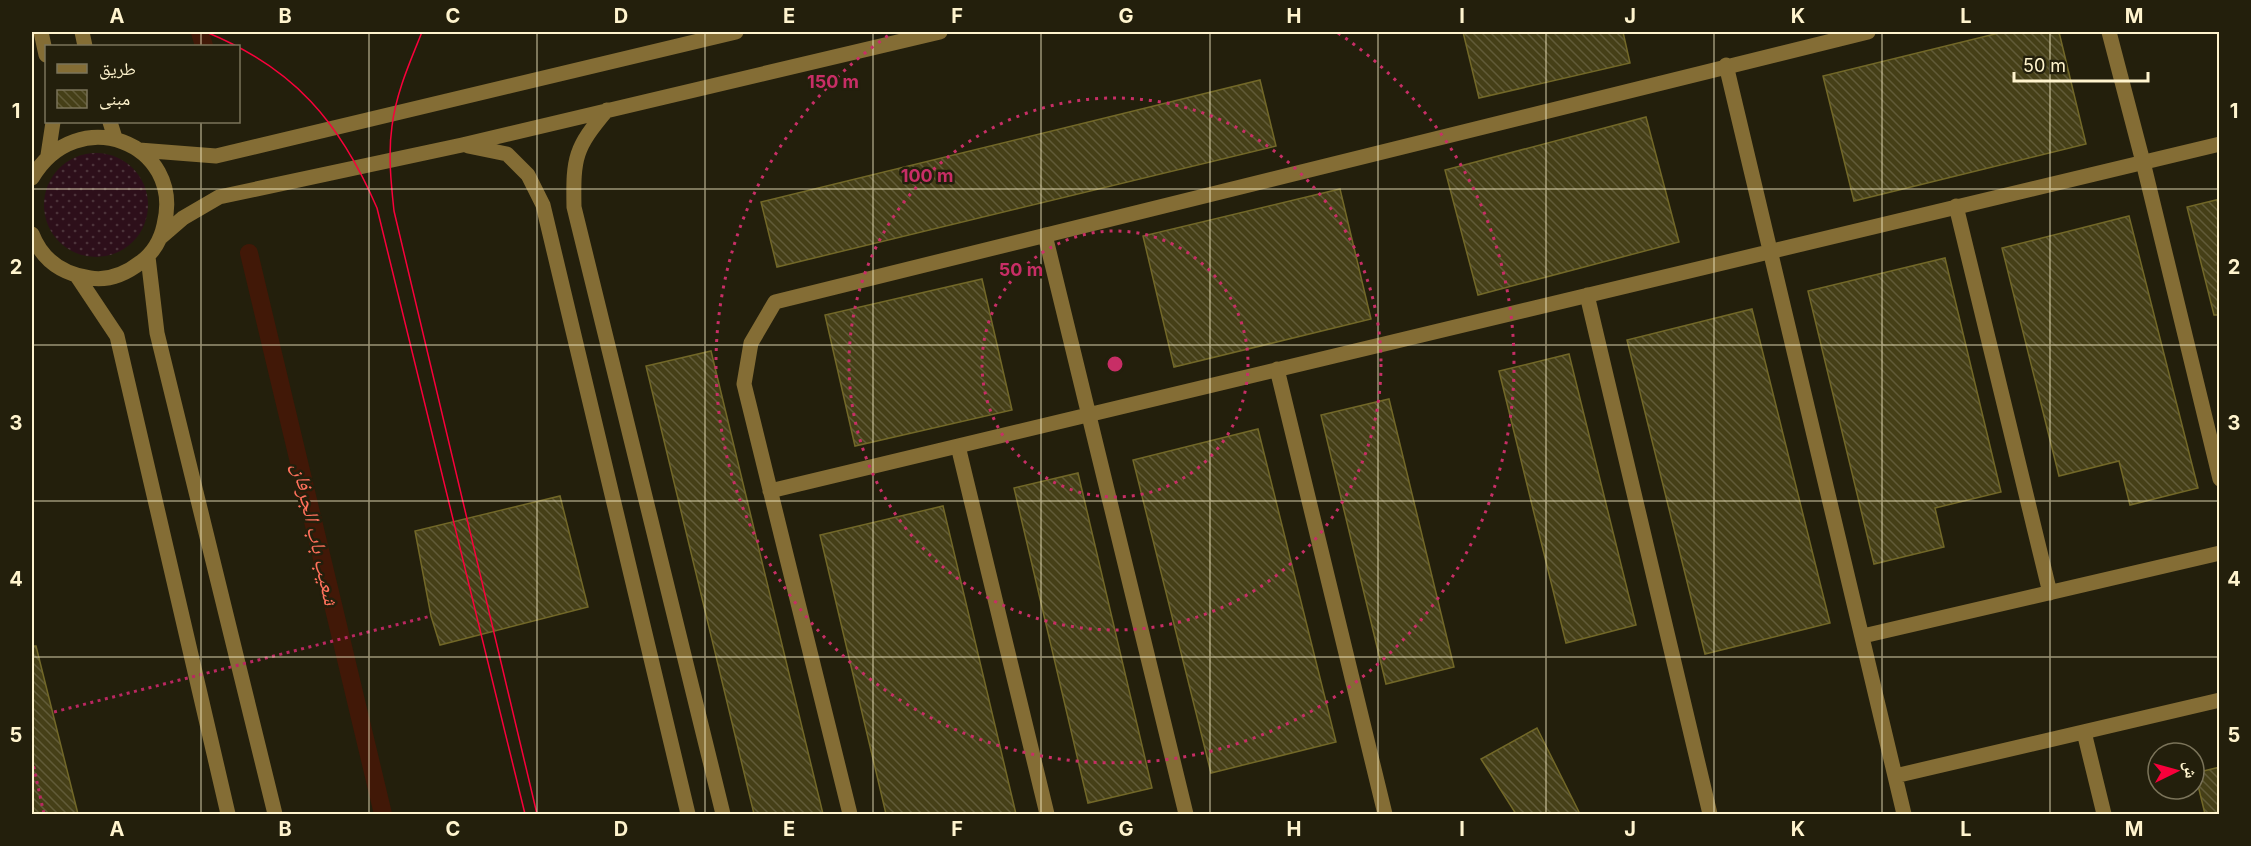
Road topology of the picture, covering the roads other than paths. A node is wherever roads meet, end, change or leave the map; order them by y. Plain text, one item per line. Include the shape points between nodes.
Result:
1 (41, 32) edge
2 (736, 32) edge
3 (939, 32) edge
4 (1868, 32) edge
5 (2109, 32) edge
6 (45, 50) edge
7 (1726, 65) junction
8 (607, 110) junction
9 (54, 123) edge
10 (110, 123) edge
11 (114, 138) junction
12 (2220, 144) edge
13 (462, 145) junction
14 (139, 150) junction
15 (48, 155) junction
16 (2144, 162) junction
17 (32, 178) edge
18 (1956, 207) junction
19 (32, 234) edge
20 (1045, 235) junction
21 (161, 237) junction
22 (1772, 251) junction
23 (148, 257) junction
24 (32, 259) edge
25 (51, 262) junction
26 (77, 276) junction
27 (1587, 295) junction
28 (1277, 369) junction
29 (1089, 414) junction
30 (958, 446) junction
31 (2220, 479) edge
32 (770, 491) junction
33 (2220, 553) edge
34 (2050, 592) junction
35 (1863, 636) junction
36 (2220, 700) edge
37 (2084, 732) junction
38 (1895, 776) junction
39 (228, 814) edge
40 (275, 814) edge
41 (688, 814) edge
42 (723, 814) edge
43 (850, 814) edge
44 (1047, 814) edge
45 (1186, 814) edge
46 (1384, 814) edge
47 (1710, 814) edge
48 (1904, 814) edge
49 (2104, 814) edge

1 - 6 street
2 - 14 street via 216,156
3 - 8 street
4 - 7 street
5 - 16 street
7 - 20 street
7 - 22 street
8 - 13 street
8 - 42 street via 584,138 573,168 574,207
9 - 15 street
10 - 11 street
11 - 14 street
11 - 15 street via 79,139
12 - 16 street
13 - 21 street via 219,197 183,218
13 - 41 street via 507,154 528,175 543,205
14 - 21 street via 155,168 165,190 167,214
15 - 17 street
16 - 18 street
16 - 31 street
18 - 22 street
18 - 34 street
19 - 25 street
20 - 29 street
20 - 32 street via 775,302 751,344 744,384
21 - 23 street
22 - 27 street
22 - 35 street
23 - 26 street via 115,276
23 - 40 street via 157,333
24 - 25 street
25 - 26 street
26 - 39 street via 117,336
27 - 28 street
27 - 47 street
28 - 29 street
28 - 46 street
29 - 30 street
29 - 45 street
30 - 32 street
30 - 44 street
32 - 43 street
33 - 34 street
34 - 35 street
35 - 38 street
36 - 37 street
37 - 38 street
37 - 49 street
38 - 48 street

